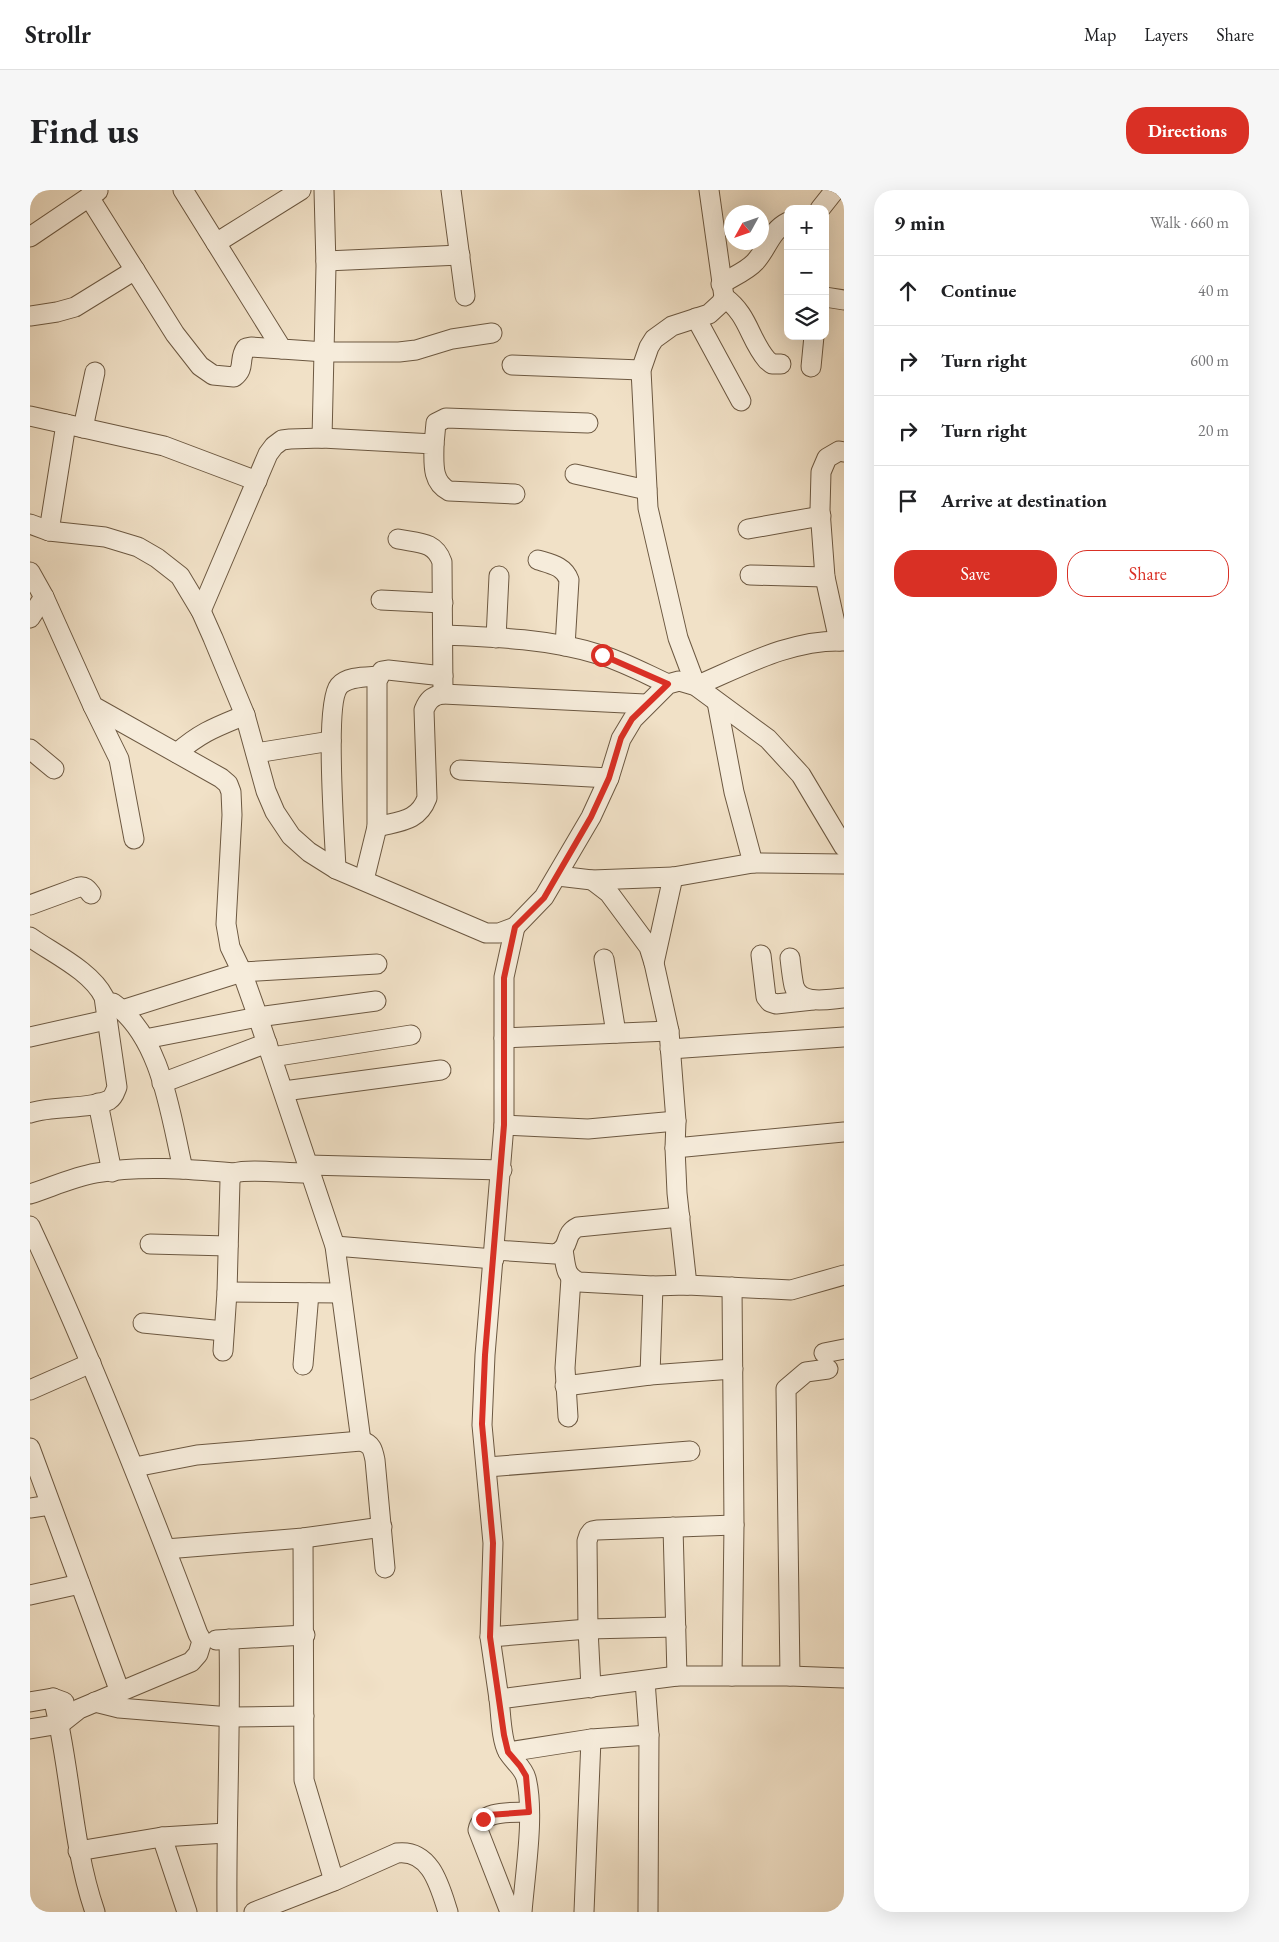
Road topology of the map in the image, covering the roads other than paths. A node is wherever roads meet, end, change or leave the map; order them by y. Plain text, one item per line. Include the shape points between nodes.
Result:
1 (183, 190) edge
2 (301, 190) edge
3 (324, 190) edge
4 (451, 190) edge
5 (709, 190) edge
6 (835, 190) edge
7 (94, 193) edge
8 (823, 205) edge
9 (784, 224) edge
10 (30, 238) edge
11 (216, 243) junction
12 (460, 255) junction
13 (326, 260) junction
14 (135, 270) junction
15 (723, 290) junction
16 (465, 296) dead end
17 (829, 297) edge
18 (844, 300) edge
19 (30, 316) edge
20 (696, 318) junction
21 (492, 332) dead end
22 (814, 340) edge
23 (282, 348) junction
24 (325, 352) junction
25 (781, 364) dead end
26 (512, 365) dead end
27 (811, 367) dead end
28 (641, 370) junction
29 (95, 372) dead end
30 (741, 401) dead end
31 (30, 416) edge
32 (588, 423) dead end
33 (74, 426) junction
34 (322, 438) junction
35 (434, 444) junction
36 (844, 452) edge
37 (575, 474) dead end
38 (257, 481) junction
39 (648, 490) junction
40 (514, 494) dead end
41 (821, 516) junction
42 (30, 524) edge
43 (748, 529) dead end
44 (49, 531) junction
45 (398, 539) dead end
46 (538, 560) dead end
47 (30, 572) edge
48 (750, 575) dead end
49 (499, 576) dead end
50 (824, 577) junction
51 (44, 597) junction
52 (381, 600) dead end
53 (443, 603) junction
54 (201, 611) junction
55 (30, 618) edge
56 (443, 634) junction
57 (496, 638) junction
58 (841, 641) edge
59 (565, 646) junction
60 (379, 676) junction
61 (668, 684) junction
62 (443, 685) junction
63 (696, 686) junction
64 (717, 702) junction
65 (645, 704) junction
66 (93, 706) junction
67 (246, 715) junction
68 (331, 741) junction
69 (30, 749) edge
70 (177, 753) junction
71 (256, 753) junction
72 (54, 769) dead end
73 (460, 770) dead end
74 (609, 778) junction
75 (377, 827) junction
76 (134, 839) dead end
77 (844, 847) edge
78 (753, 864) junction
79 (844, 864) edge
80 (336, 869) junction
81 (558, 876) junction
82 (673, 877) junction
83 (364, 880) junction
84 (592, 880) junction
85 (91, 894) dead end
86 (30, 905) edge
87 (515, 927) junction
88 (30, 938) edge
89 (761, 955) dead end
90 (790, 958) dead end
91 (604, 959) dead end
92 (654, 963) junction
93 (377, 964) dead end
94 (242, 972) junction
95 (104, 997) junction
96 (844, 998) edge
97 (813, 1000) junction
98 (376, 1001) dead end
99 (122, 1010) junction
100 (258, 1017) junction
101 (106, 1020) junction
102 (616, 1033) junction
103 (411, 1035) dead end
104 (30, 1037) edge
105 (844, 1037) edge
106 (504, 1038) junction
107 (145, 1039) junction
108 (669, 1040) junction
109 (269, 1050) junction
110 (441, 1070) dead end
111 (162, 1083) junction
112 (284, 1091) junction
113 (98, 1103) junction
114 (30, 1113) edge
115 (676, 1121) junction
116 (504, 1125) junction
117 (844, 1132) edge
118 (675, 1148) junction
119 (183, 1169) junction
120 (310, 1169) junction
121 (502, 1170) junction
122 (112, 1172) junction
123 (234, 1173) junction
124 (30, 1194) edge
125 (680, 1217) junction
126 (30, 1226) edge
127 (150, 1244) dead end
128 (228, 1246) junction
129 (335, 1246) junction
130 (563, 1250) junction
131 (494, 1254) junction
132 (844, 1275) edge
133 (571, 1278) junction
134 (687, 1285) junction
135 (653, 1286) junction
136 (732, 1287) junction
137 (227, 1292) junction
138 (309, 1292) junction
139 (341, 1293) junction
140 (143, 1323) dead end
141 (224, 1331) junction
142 (844, 1349) edge
143 (223, 1351) dead end
144 (91, 1363) junction
145 (303, 1366) dead end
146 (734, 1369) junction
147 (650, 1375) junction
148 (565, 1386) junction
149 (30, 1390) edge
150 (568, 1416) dead end
151 (360, 1441) junction
152 (30, 1448) edge
153 (690, 1451) dead end
154 (135, 1467) junction
155 (487, 1467) junction
156 (50, 1505) junction
157 (30, 1508) edge
158 (734, 1525) junction
159 (382, 1527) junction
160 (673, 1527) junction
161 (303, 1538) junction
162 (166, 1549) junction
163 (385, 1568) dead end
164 (80, 1584) junction
165 (30, 1595) edge
166 (676, 1627) junction
167 (588, 1629) junction
168 (305, 1635) junction
169 (490, 1637) junction
170 (229, 1639) junction
171 (201, 1645) junction
172 (229, 1662) junction
173 (677, 1676) junction
174 (732, 1676) junction
175 (790, 1676) junction
176 (839, 1678) edge
177 (645, 1681) junction
178 (591, 1688) junction
179 (120, 1692) junction
180 (53, 1698) junction
181 (499, 1699) junction
182 (30, 1702) edge
183 (87, 1705) junction
184 (304, 1716) junction
185 (230, 1717) junction
186 (60, 1724) junction
187 (30, 1730) edge
188 (649, 1735) junction
189 (591, 1739) junction
190 (508, 1752) junction
191 (529, 1812) junction
192 (226, 1833) junction
193 (162, 1837) junction
194 (78, 1851) junction
195 (334, 1881) junction
196 (95, 1912) edge
197 (187, 1912) edge
198 (227, 1912) edge
199 (254, 1912) edge
200 (448, 1912) edge
201 (510, 1912) edge
202 (522, 1912) edge
203 (584, 1912) edge
204 (648, 1912) edge

1 - 11 street
2 - 11 street
3 - 13 street
4 - 12 street
5 - 15 street
6 - 8 street
7 - 10 street
7 - 14 street
9 - 15 street via 772,233 762,254 751,266
11 - 23 street
12 - 13 street
12 - 16 street
13 - 24 street
14 - 19 street via 74,306
14 - 23 street via 175,334 200,366 213,375 234,377 238,374 246,348
15 - 20 street via 716,309
15 - 25 street via 742,314 767,360
17 - 18 street
20 - 28 street via 672,326 654,339
20 - 30 street
21 - 24 street via 416,350
22 - 27 street
23 - 24 street
24 - 34 street
26 - 28 street
28 - 39 street
29 - 33 street
31 - 33 street
32 - 35 street via 446,418 436,423
33 - 38 street via 164,446
33 - 44 street
34 - 35 street
34 - 38 street via 282,440 268,454
35 - 40 street via 435,474 442,488
36 - 41 street via 832,454 823,464
37 - 39 street
38 - 54 street
39 - 63 street via 648,508 676,629
41 - 43 street
41 - 50 street
42 - 44 street
44 - 54 street via 104,537 138,547 180,576
45 - 53 street via 430,545 439,552
46 - 59 street via 561,568 569,580
47 - 51 street
48 - 50 street
49 - 57 street
50 - 58 street
51 - 55 street
51 - 66 street
52 - 53 street
53 - 56 street
54 - 67 street
56 - 57 street
56 - 62 street
57 - 59 street
58 - 63 street via 798,646 768,654
59 - 61 street via 602,655
60 - 62 street via 388,670
60 - 68 street via 340,684 333,699
60 - 75 street
61 - 63 street via 680,681
61 - 65 street
62 - 65 street
62 - 75 street via 424,710 427,798 423,808 413,817
63 - 64 street
64 - 77 street via 768,739 801,775
64 - 78 street via 734,792
65 - 74 street via 621,738
66 - 70 street
66 - 76 street via 119,759
67 - 70 street via 207,730
67 - 71 street
68 - 71 street
68 - 80 street
69 - 72 street
70 - 94 street via 221,778 231,792 226,924 230,947
71 - 80 street via 266,791 286,828 309,852
73 - 74 street
74 - 81 street
75 - 83 street
78 - 79 street
78 - 82 street
80 - 83 street
81 - 84 street
81 - 87 street via 544,898
82 - 84 street
82 - 92 street
83 - 87 street via 486,933
84 - 92 street via 609,893 649,947
85 - 86 street via 83,886
87 - 106 street via 504,978
88 - 95 street via 95,982
89 - 97 street via 766,997 770,1002
90 - 97 street via 795,988 802,996
91 - 102 street
92 - 108 street
93 - 94 street
94 - 99 street
94 - 100 street
95 - 99 street
95 - 101 street
96 - 97 street
98 - 100 street
99 - 107 street
100 - 107 street
100 - 109 street
101 - 104 street
101 - 113 street via 117,1087 114,1096
102 - 106 street
102 - 108 street
103 - 109 street
105 - 108 street
106 - 116 street
107 - 111 street
108 - 115 street
109 - 111 street
109 - 112 street
110 - 112 street
111 - 119 street
112 - 120 street
113 - 114 street via 40,1109
113 - 122 street
115 - 116 street via 588,1128
115 - 118 street
116 - 121 street
117 - 118 street
118 - 125 street
119 - 122 street
119 - 123 street
120 - 121 street
120 - 123 street via 290,1174
120 - 129 street
121 - 131 street
122 - 124 street via 79,1177
123 - 128 street via 230,1180
125 - 130 street via 578,1227 572,1230
125 - 134 street
126 - 144 street
127 - 128 street
128 - 137 street
129 - 131 street
129 - 139 street
130 - 131 street via 555,1254
130 - 133 street
131 - 155 street via 482,1424
132 - 136 street via 791,1290
133 - 135 street via 579,1282
133 - 148 street
134 - 135 street
134 - 136 street
135 - 147 street
136 - 146 street
137 - 138 street
137 - 141 street
138 - 139 street
138 - 145 street
139 - 151 street
140 - 141 street
141 - 143 street
142 - 175 street via 806,1372 786,1389
144 - 149 street
144 - 154 street
146 - 147 street
146 - 158 street
147 - 148 street
148 - 150 street
151 - 154 street via 197,1455
151 - 159 street via 373,1449
152 - 156 street
153 - 155 street
154 - 162 street
155 - 169 street via 493,1543
156 - 157 street
156 - 164 street
158 - 160 street
158 - 174 street
159 - 161 street
159 - 163 street
160 - 166 street
160 - 167 street via 592,1531 586,1558
161 - 162 street
161 - 168 street
162 - 171 street
164 - 165 street
164 - 179 street
166 - 167 street
166 - 173 street
167 - 169 street
167 - 178 street
168 - 170 street
168 - 184 street
169 - 181 street
170 - 171 street
170 - 172 street
171 - 172 street
171 - 179 street via 191,1662
172 - 185 street
173 - 174 street
173 - 177 street
174 - 175 street
175 - 176 street
177 - 178 street
177 - 188 street
178 - 181 street
179 - 183 street
180 - 182 street
180 - 183 street
180 - 186 street
181 - 190 street
183 - 185 street
183 - 186 street
184 - 185 street
184 - 195 street via 304,1780
185 - 192 street
186 - 187 street
186 - 194 street
188 - 189 street
188 - 204 street
189 - 190 street
189 - 203 street
190 - 191 street via 526,1776
191 - 201 street via 488,1815 478,1830
191 - 202 street
192 - 193 street
192 - 198 street
193 - 194 street
193 - 197 street
194 - 196 street
195 - 199 street
195 - 200 street via 397,1853 413,1853 428,1865 436,1878

